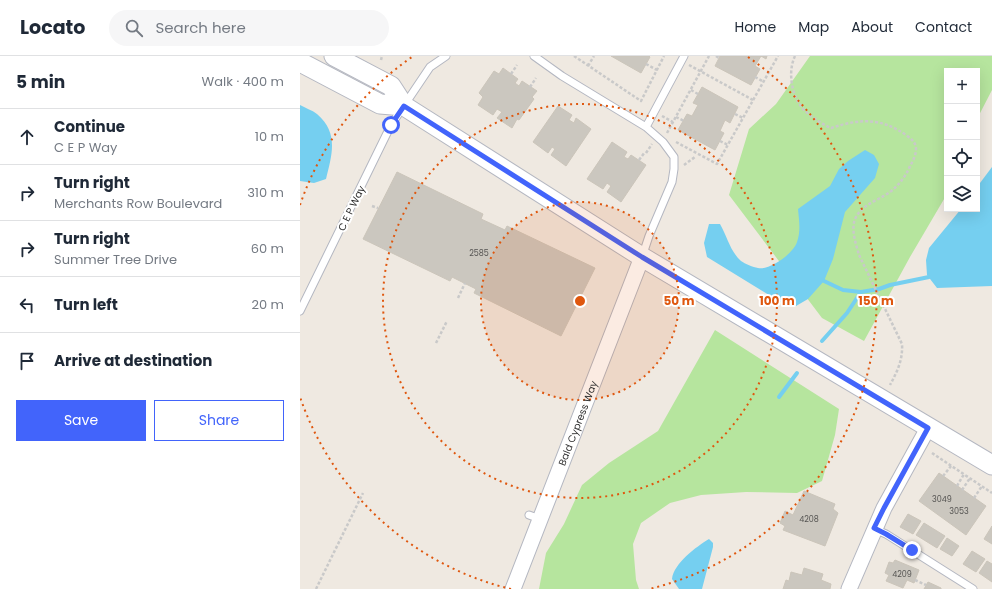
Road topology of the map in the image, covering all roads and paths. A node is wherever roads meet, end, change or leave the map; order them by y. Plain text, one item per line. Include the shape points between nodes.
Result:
1 (334, 56) edge
2 (382, 56) edge
3 (446, 56) edge
4 (534, 56) edge
5 (574, 56) edge
6 (594, 56) edge
7 (664, 56) edge
8 (709, 56) edge
9 (778, 56) edge
10 (795, 56) edge
11 (683, 59) edge
12 (381, 60) dead end
13 (300, 62) edge
14 (646, 64) dead end
15 (517, 65) dead end
16 (588, 66) junction
17 (657, 70) junction
18 (701, 72) junction
19 (511, 74) dead end
20 (756, 77) dead end
21 (536, 78) dead end
22 (764, 82) junction
23 (530, 87) dead end
24 (691, 90) junction
25 (698, 94) dead end
26 (753, 100) junction
27 (404, 106) junction
28 (735, 114) dead end
29 (676, 117) junction
30 (743, 118) junction
31 (684, 121) dead end
32 (646, 127) junction
33 (671, 137) dead end
34 (720, 140) dead end
35 (728, 145) junction
36 (678, 148) dead end
37 (645, 152) dead end
38 (695, 157) dead end
39 (639, 160) dead end
40 (682, 160) dead end
41 (372, 206) dead end
42 (378, 208) dead end
43 (642, 257) junction
44 (465, 283) dead end
45 (458, 298) dead end
46 (300, 311) edge
47 (447, 321) dead end
48 (436, 343) dead end
49 (890, 385) dead end
50 (928, 428) junction
51 (932, 453) dead end
52 (992, 465) edge
53 (951, 466) junction
54 (964, 474) junction
55 (944, 476) dead end
56 (970, 478) junction
57 (957, 486) dead end
58 (982, 486) junction
59 (962, 490) dead end
60 (363, 493) dead end
61 (992, 493) edge
62 (974, 498) dead end
63 (874, 528) junction
64 (915, 580) dead end
65 (926, 585) dead end
66 (316, 589) edge
67 (513, 589) edge
68 (849, 589) edge
69 (973, 589) edge

1 - 27 street via 391,86
2 - 12 path
3 - 27 lane, C E P Way via 430,66
4 - 32 lane
5 - 16 path
6 - 16 path
7 - 17 path
8 - 18 path
9 - 22 path
10 - 49 path via 791,70 796,96 804,110 819,122 831,128 861,121 876,121 914,141 914,158 906,176 890,191 862,209 854,227 859,255 902,344 903,355
11 - 18 path
11 - 32 lane
13 - 27 street via 380,104
14 - 17 path
15 - 19 path
16 - 17 path via 641,101
18 - 24 path
18 - 26 path
20 - 22 path
21 - 23 path
22 - 26 path
24 - 25 path
24 - 29 path
26 - 30 path
27 - 43 street
27 - 46 lane, C E P Way via 391,125
28 - 30 path
29 - 31 path
29 - 33 path via 667,133
30 - 35 path
32 - 43 lane via 663,142 674,157 674,169 672,182
34 - 35 path
35 - 36 path via 717,164 674,141
37 - 39 path
38 - 40 path via 682,166
41 - 42 path
43 - 50 street
43 - 67 street, Bald Cypress Way via 534,517
44 - 45 path
47 - 48 path
50 - 52 street
50 - 63 street
51 - 53 path
53 - 54 path
53 - 55 path
54 - 56 path
54 - 57 path
56 - 58 path
56 - 59 path
58 - 61 path
58 - 62 path
60 - 66 path
63 - 68 street
63 - 69 lane
64 - 65 path

